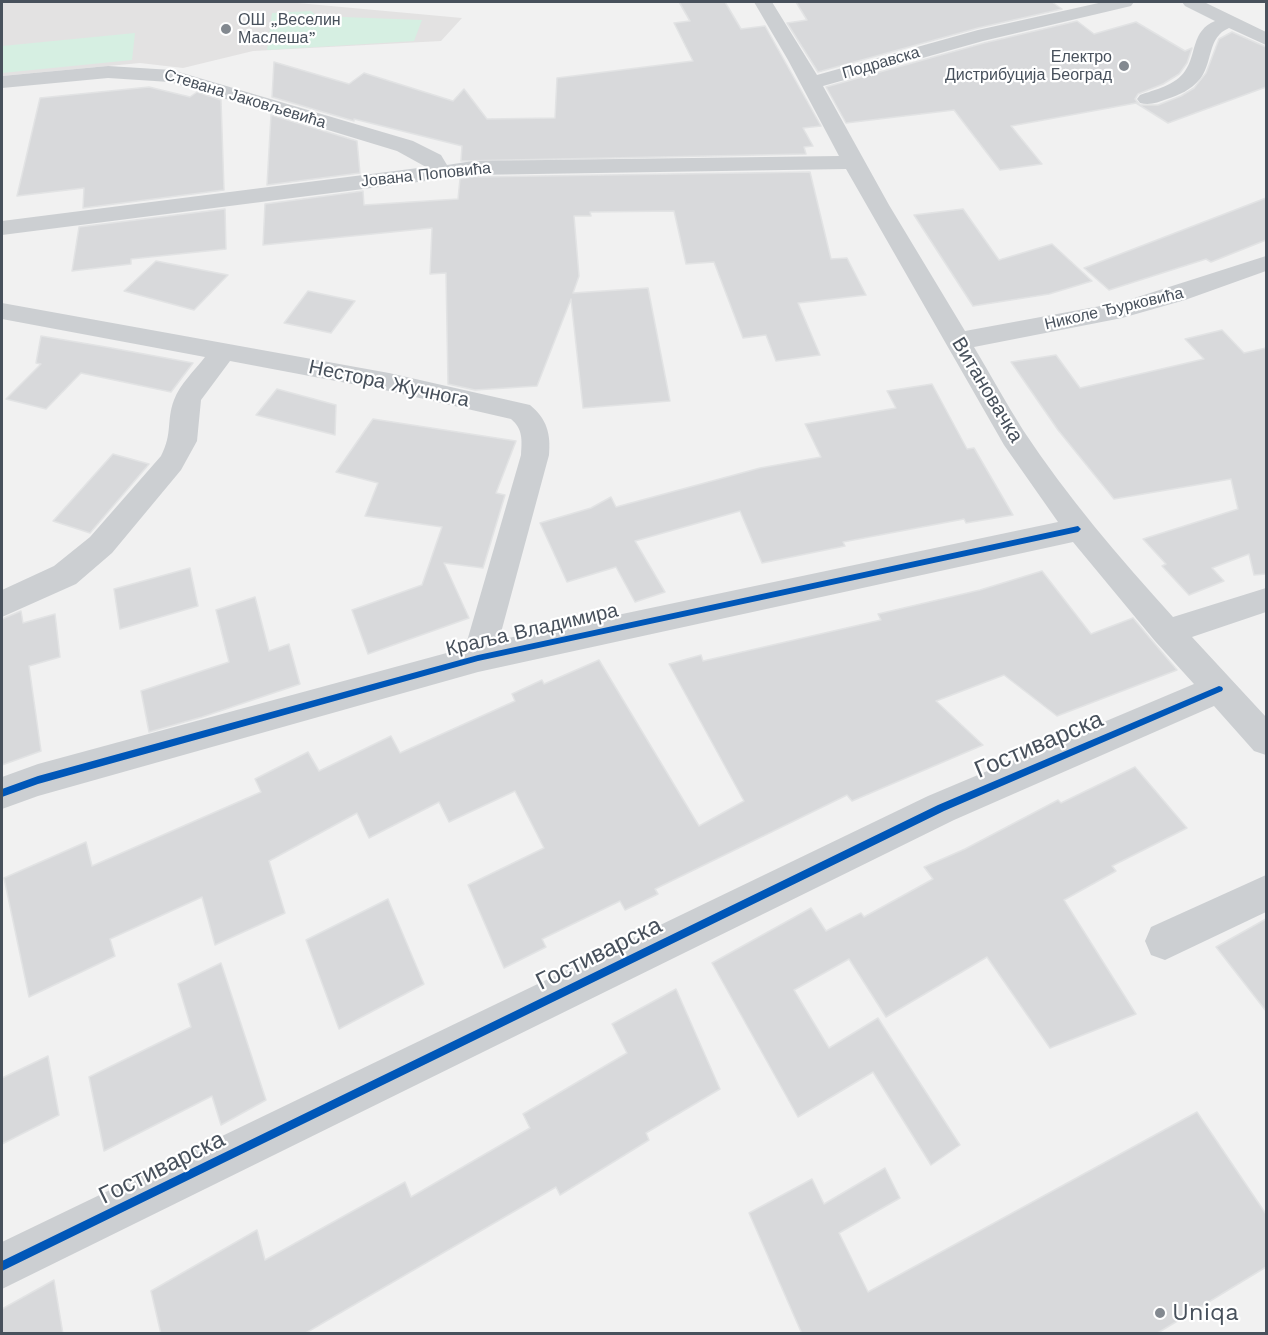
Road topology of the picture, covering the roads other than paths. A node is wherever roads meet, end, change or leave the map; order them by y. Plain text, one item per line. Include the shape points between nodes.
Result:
1 (763, 2) edge
2 (1125, 2) edge
3 (1191, 2) edge
4 (1229, 22) junction
5 (1266, 39) edge
6 (2, 82) edge
7 (812, 83) junction
8 (1148, 99) dead end
9 (852, 162) junction
10 (440, 171) junction
11 (2, 228) edge
12 (1266, 263) edge
13 (2, 311) edge
14 (957, 341) junction
15 (223, 352) junction
16 (1078, 529) junction
17 (1266, 600) edge
18 (2, 604) edge
19 (1166, 632) junction
20 (478, 658) junction
21 (1219, 689) junction
22 (1266, 740) edge
23 (2, 793) edge
24 (1266, 893) edge
25 (1166, 941) dead end
26 (2, 1266) edge

1 - 7 street, Витановачка
2 - 7 street, Подравска via 978,36
3 - 4 street
4 - 5 street
4 - 8 street via 1213,28 1201,53 1199,68 1188,81
6 - 10 street, Стевана Јаковљевића via 118,72 172,75 405,146 433,160
7 - 9 street, Витановачка
9 - 10 street, Јована Поповића
9 - 14 street, Витановачка
10 - 11 street, Јована Поповића
12 - 14 street, Николе Ђурковића via 1143,304
13 - 15 street, Нестора Жучнога
14 - 16 street, Витановачка via 1014,437
15 - 18 street via 188,398 183,441 171,463 107,538 65,575
15 - 20 street, Нестора Жучнога via 520,412 534,424 535,455
16 - 19 street, Витановачка
16 - 20 street, Краља Владимира
17 - 19 street
19 - 21 street, Витановачка
20 - 23 street, Краља Владимира
21 - 22 street, Витановачка
21 - 26 street, Гостиварска via 941,808
24 - 25 street

